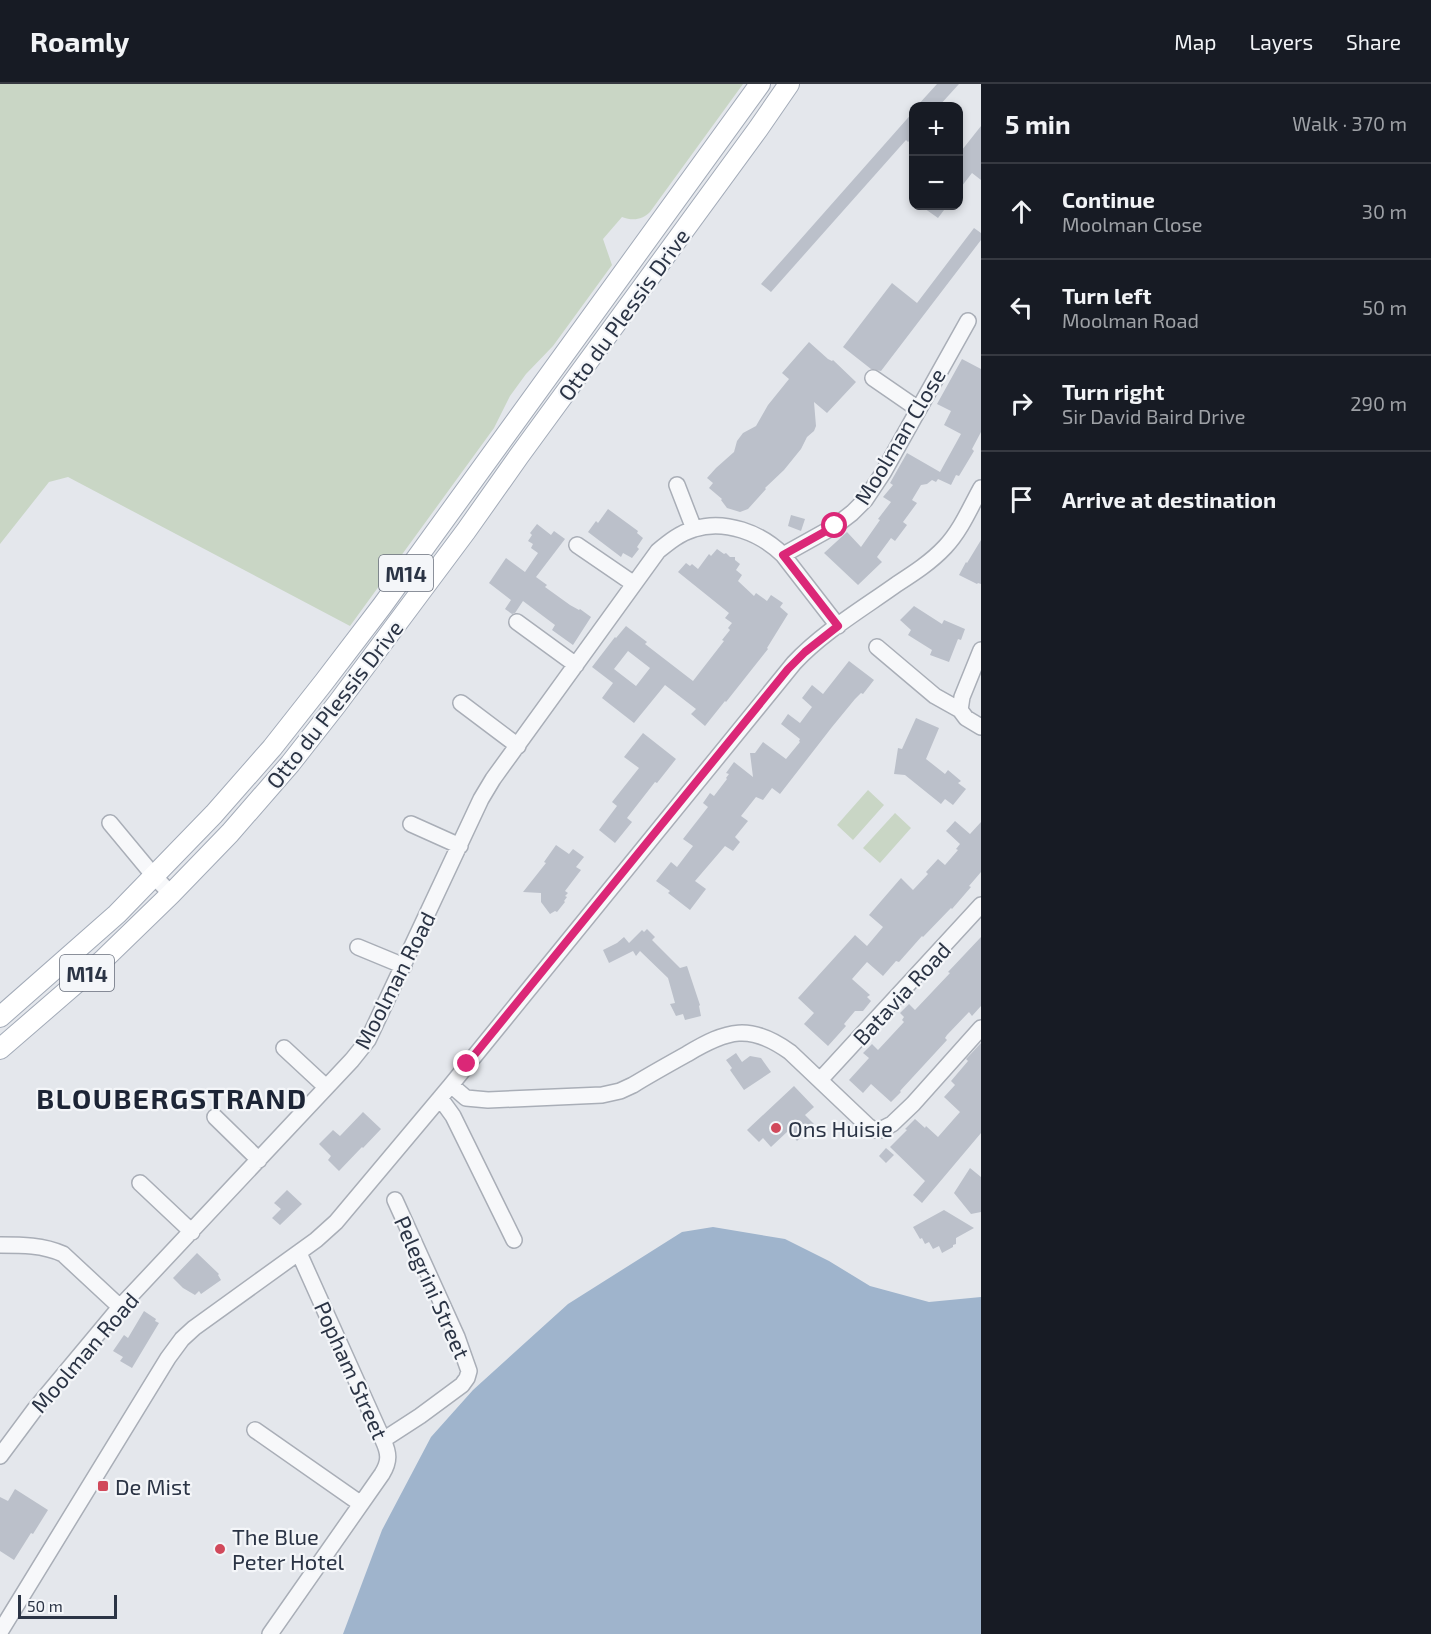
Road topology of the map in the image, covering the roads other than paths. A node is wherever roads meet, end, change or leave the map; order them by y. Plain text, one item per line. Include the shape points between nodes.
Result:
1 (760, 84) edge
2 (789, 84) edge
3 (638, 251) junction
4 (658, 266) junction
5 (968, 321) dead end
6 (873, 378) dead end
7 (918, 409) junction
8 (677, 485) dead end
9 (981, 488) edge
10 (693, 529) junction
11 (577, 544) dead end
12 (783, 555) junction
13 (634, 584) junction
14 (381, 606) junction
15 (401, 620) junction
16 (517, 622) dead end
17 (838, 626) junction
18 (877, 647) dead end
19 (981, 650) edge
20 (576, 665) junction
21 (461, 704) dead end
22 (960, 710) junction
23 (981, 727) edge
24 (518, 746) junction
25 (110, 823) dead end
26 (411, 824) dead end
27 (459, 846) junction
28 (154, 876) junction
29 (171, 894) junction
30 (981, 905) edge
31 (358, 947) dead end
32 (404, 966) junction
33 (0, 1017) edge
34 (981, 1028) edge
35 (284, 1048) dead end
36 (0, 1049) edge
37 (820, 1080) junction
38 (451, 1085) junction
39 (326, 1087) junction
40 (440, 1098) junction
41 (215, 1117) dead end
42 (259, 1160) junction
43 (140, 1183) dead end
44 (395, 1200) dead end
45 (192, 1232) junction
46 (514, 1240) dead end
47 (0, 1245) edge
48 (299, 1253) junction
49 (120, 1307) junction
50 (255, 1430) dead end
51 (383, 1440) junction
52 (0, 1456) edge
53 (361, 1504) junction
54 (6, 1612) edge
55 (0, 1632) edge
56 (270, 1634) edge

1 - 3 main road, Otto du Plessis Drive / M14
2 - 4 main road, Otto du Plessis Drive / M14
3 - 4 main road
3 - 14 main road, Otto du Plessis Drive / M14
4 - 15 main road, Otto du Plessis Drive / M14
5 - 7 street, Moolman Close
6 - 7 street
7 - 12 street, Moolman Close via 865,500 835,526
8 - 10 street
9 - 17 street via 942,550
10 - 12 street, Moolman Road via 725,526 744,531 762,538
10 - 13 street, Moolman Road via 658,551
11 - 13 street
12 - 17 street, Moolman Road
13 - 20 street, Moolman Road
14 - 15 main road
14 - 28 main road, Otto du Plessis Drive / M14 via 272,748
15 - 29 main road, Otto du Plessis Drive / M14 via 290,764
16 - 20 street
17 - 38 street via 788,669
18 - 22 street via 935,696
19 - 22 street
20 - 24 street, Moolman Road
21 - 24 street
22 - 23 street
24 - 27 street, Moolman Road via 481,799
25 - 28 street
26 - 27 street
27 - 32 street, Moolman Road
28 - 29 street
28 - 33 main road, Otto du Plessis Drive / M14 via 117,914
29 - 36 main road, Otto du Plessis Drive / M14
30 - 37 street, Batavia Road
31 - 32 street
32 - 39 street, Moolman Road via 368,1040
34 - 37 street via 908,1110 880,1130 868,1126
35 - 39 street
37 - 38 street via 776,1042 735,1033 701,1045 620,1091 602,1095 488,1100 466,1098
38 - 40 street
39 - 42 street, Moolman Road
40 - 46 street via 453,1116
40 - 48 street via 326,1233
41 - 42 street
42 - 45 street, Moolman Road
43 - 45 street
44 - 51 street, Pelegrini Street via 469,1371 462,1385
45 - 49 street, Moolman Road
47 - 49 street via 41,1247 63,1254
48 - 51 street, Popham Street
48 - 54 street via 182,1339
49 - 52 street, Moolman Road
50 - 53 street
51 - 53 street, Popham Street via 389,1453 387,1467
53 - 56 street, Popham Street
54 - 55 street

